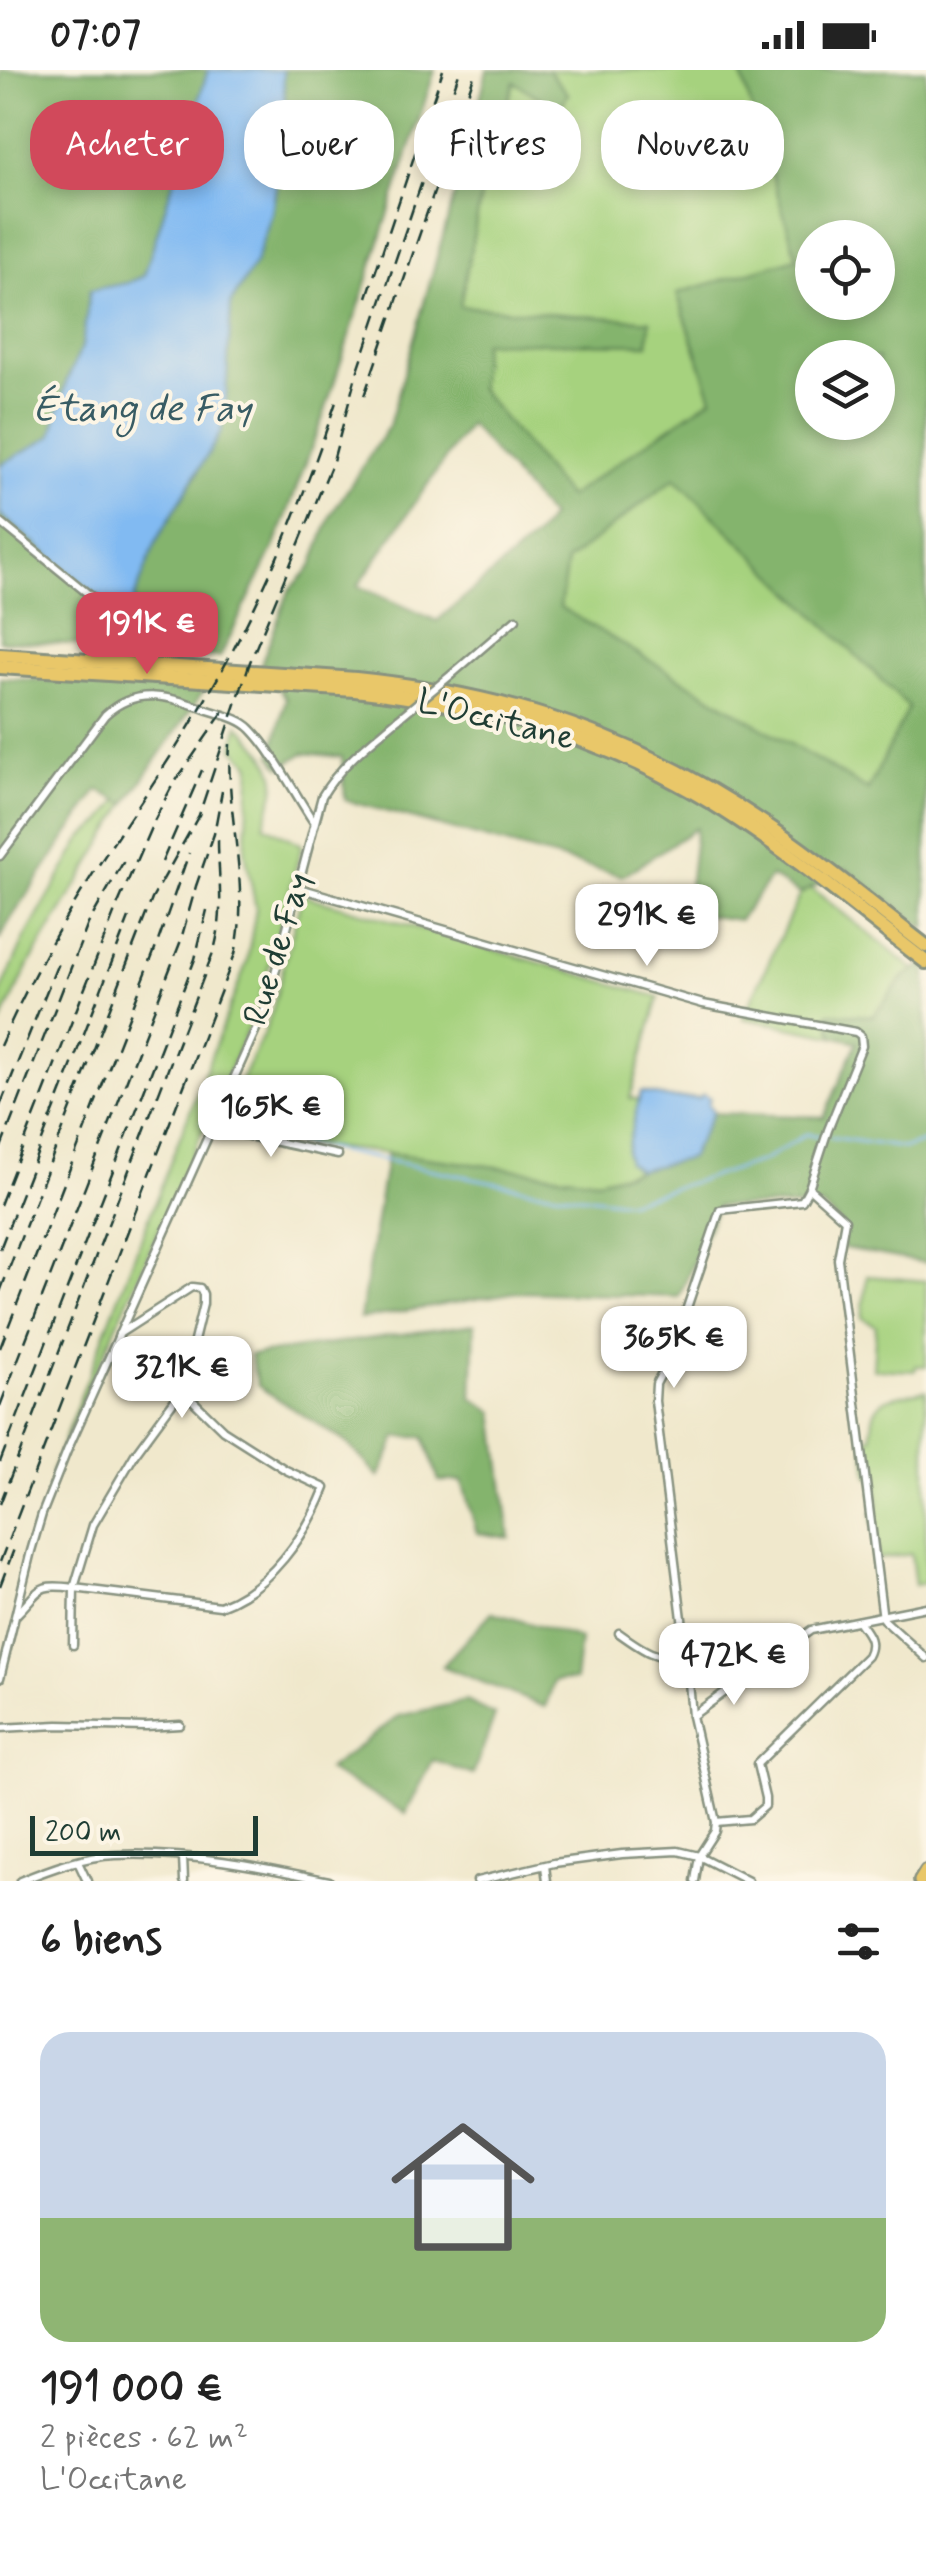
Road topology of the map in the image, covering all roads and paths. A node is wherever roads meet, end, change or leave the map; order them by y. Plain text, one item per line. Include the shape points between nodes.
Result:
1 (0, 522) edge
2 (516, 619) dead end
3 (130, 645) dead end
4 (0, 655) edge
5 (0, 667) edge
6 (313, 822) junction
7 (0, 856) edge
8 (299, 888) junction
9 (926, 945) edge
10 (926, 962) edge
11 (211, 1128) junction
12 (338, 1156) dead end
13 (810, 1188) junction
14 (118, 1334) junction
15 (182, 1390) junction
16 (74, 1588) junction
17 (926, 1607) edge
18 (883, 1614) junction
19 (16, 1615) junction
20 (858, 1621) junction
21 (618, 1633) dead end
22 (73, 1645) dead end
23 (687, 1658) junction
24 (926, 1658) edge
25 (0, 1678) edge
26 (692, 1716) junction
27 (180, 1725) dead end
28 (0, 1728) edge
29 (716, 1822) junction
30 (182, 1856) junction
31 (698, 1856) junction
32 (78, 1862) junction
33 (545, 1866) junction
34 (266, 1868) junction
35 (926, 1872) edge
36 (20, 1881) edge
37 (87, 1881) edge
38 (184, 1881) edge
39 (264, 1881) edge
40 (329, 1881) edge
41 (477, 1881) edge
42 (547, 1881) edge
43 (695, 1881) edge
44 (748, 1881) edge
45 (920, 1881) edge

1 - 3 street via 118,619
2 - 6 street, Rue de Fay, bridge via 333,777
4 - 9 highway, L'Occitane via 356,678 535,712 597,733 700,783 769,826
5 - 10 highway, L'Occitane via 355,690 456,704 560,732 633,761 720,808
6 - 7 street via 246,724 146,695 105,715
6 - 8 street, Rue de Fay
8 - 11 street, Rue de Fay via 266,1007
8 - 13 street via 702,1004 859,1034 862,1046
11 - 12 street
11 - 14 street, Rue de Fay
13 - 18 street via 845,1220 838,1260
13 - 23 street via 802,1201 720,1210 656,1384
14 - 15 street via 180,1293 200,1288 203,1304
14 - 19 street, Rue de Fay via 42,1514
15 - 16 street via 93,1525
15 - 16 street via 223,1430 325,1488 316,1510 283,1560 238,1600 220,1606
16 - 19 street via 43,1587
16 - 22 street
17 - 18 street
18 - 20 street
18 - 24 street
19 - 25 street, Rue de Fay
20 - 26 street via 811,1630
20 - 29 street via 870,1637 867,1656 757,1764 765,1806 750,1819
21 - 23 street via 664,1659
23 - 26 street
26 - 29 street
27 - 28 street
29 - 31 street
30 - 32 street
30 - 34 street
30 - 38 street
31 - 33 street via 622,1854
31 - 43 street
31 - 44 street
32 - 36 street
32 - 37 street
33 - 41 street
33 - 42 street
34 - 39 street
34 - 40 street
35 - 45 main road

